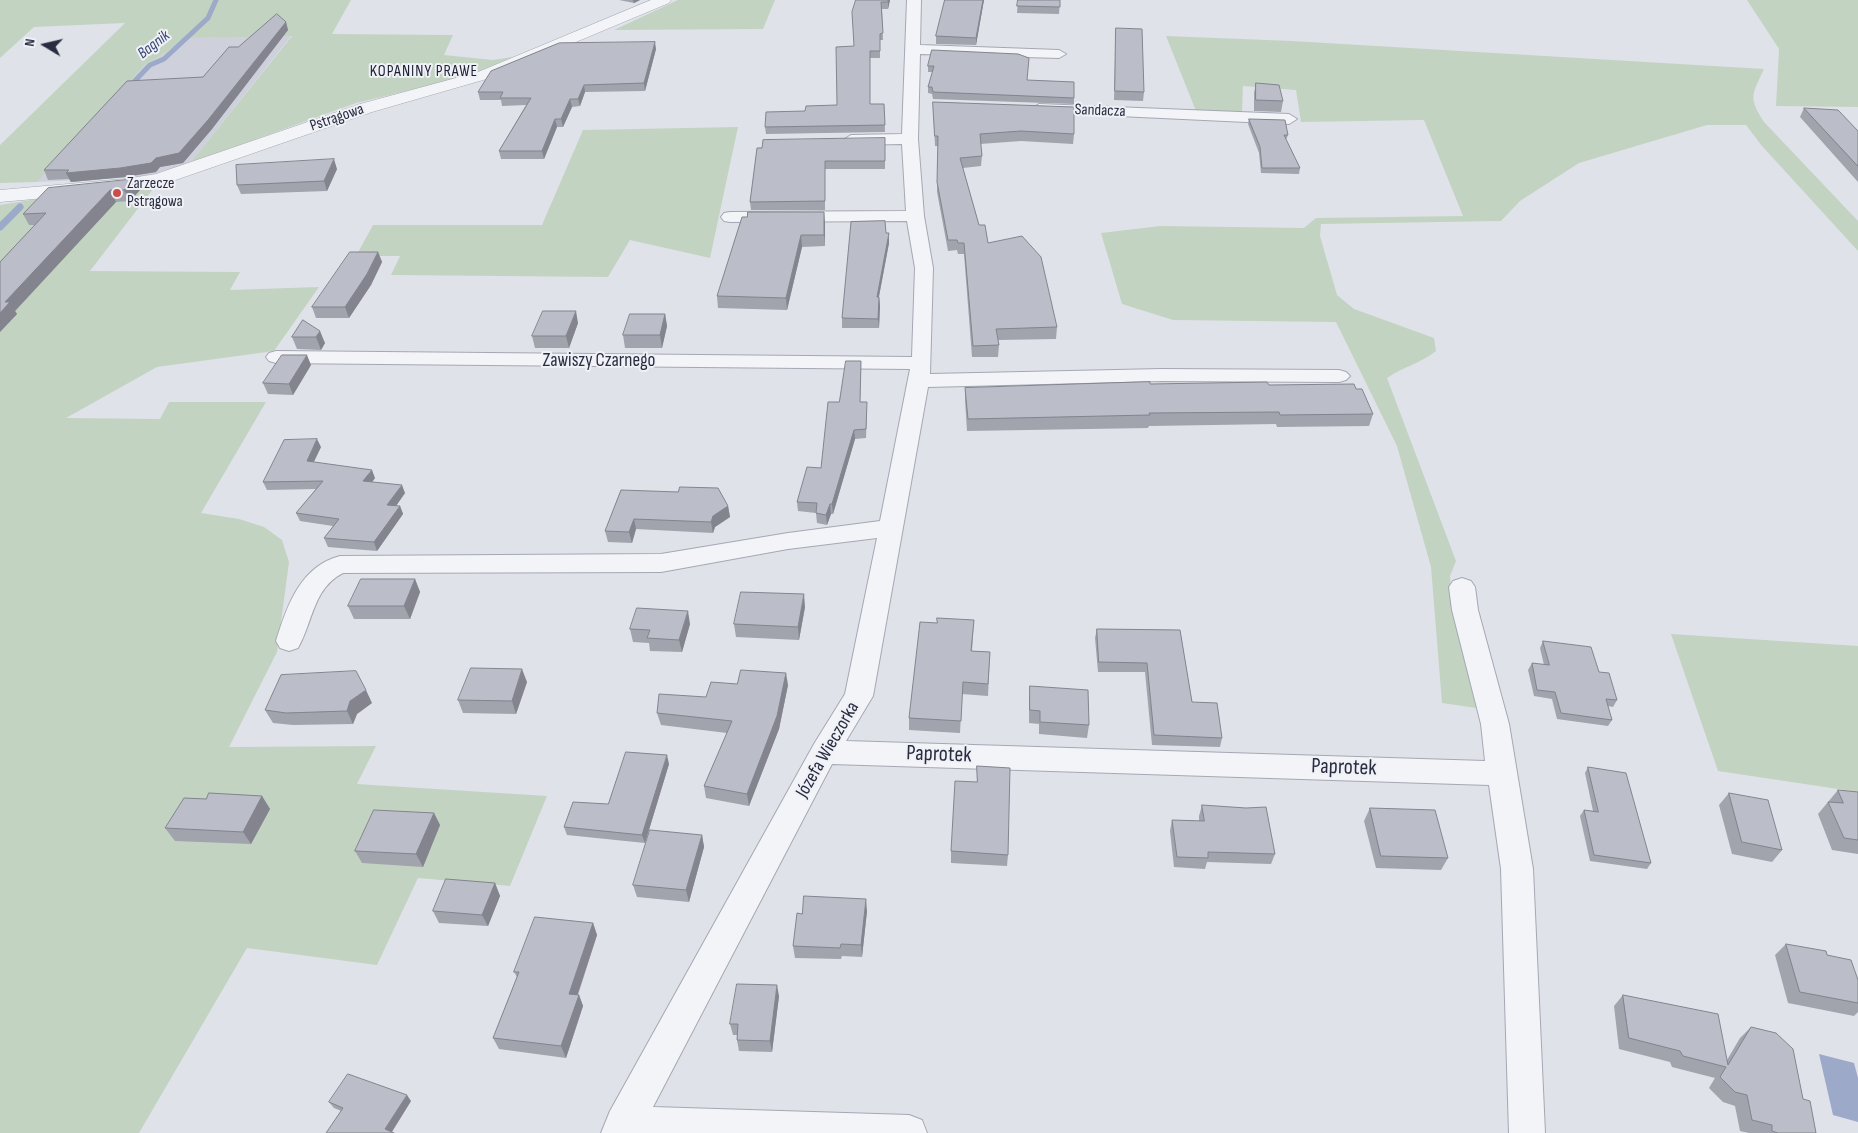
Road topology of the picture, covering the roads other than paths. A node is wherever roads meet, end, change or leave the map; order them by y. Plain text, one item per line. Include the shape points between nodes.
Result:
1 (664, 0) edge
2 (914, 0) edge
3 (911, 49) junction
4 (1059, 54) dead end
5 (911, 104) junction
6 (930, 105) dead end
7 (1019, 108) edge
8 (1289, 119) dead end
9 (910, 139) junction
10 (834, 140) edge
11 (0, 196) edge
12 (915, 216) junction
13 (730, 217) dead end
14 (276, 357) dead end
15 (920, 372) junction
16 (1339, 376) dead end
17 (890, 528) junction
18 (1462, 587) dead end
19 (289, 641) dead end
20 (824, 752) junction
21 (1502, 773) junction
22 (621, 1129) edge
23 (909, 1133) edge
24 (1527, 1133) edge

1 - 11 street, Pstrągowa via 484,75 366,108 160,179
2 - 3 street
3 - 4 street
3 - 5 street
5 - 6 street
5 - 9 street
7 - 8 street, Sandacza
9 - 10 street
9 - 12 street
12 - 13 street
12 - 15 street, Józefa Wieczorka via 924,268
14 - 15 street, Zawiszy Czarnego
15 - 16 street, Zawiszy Czarnego
15 - 17 street, Józefa Wieczorka
17 - 19 street via 788,541 661,563 350,563 330,568 315,584 298,611
17 - 20 street, Józefa Wieczorka via 859,696
18 - 21 street via 1495,724
20 - 21 street, Paprotek
20 - 22 street, Józefa Wieczorka
21 - 24 street via 1517,869
22 - 23 street

